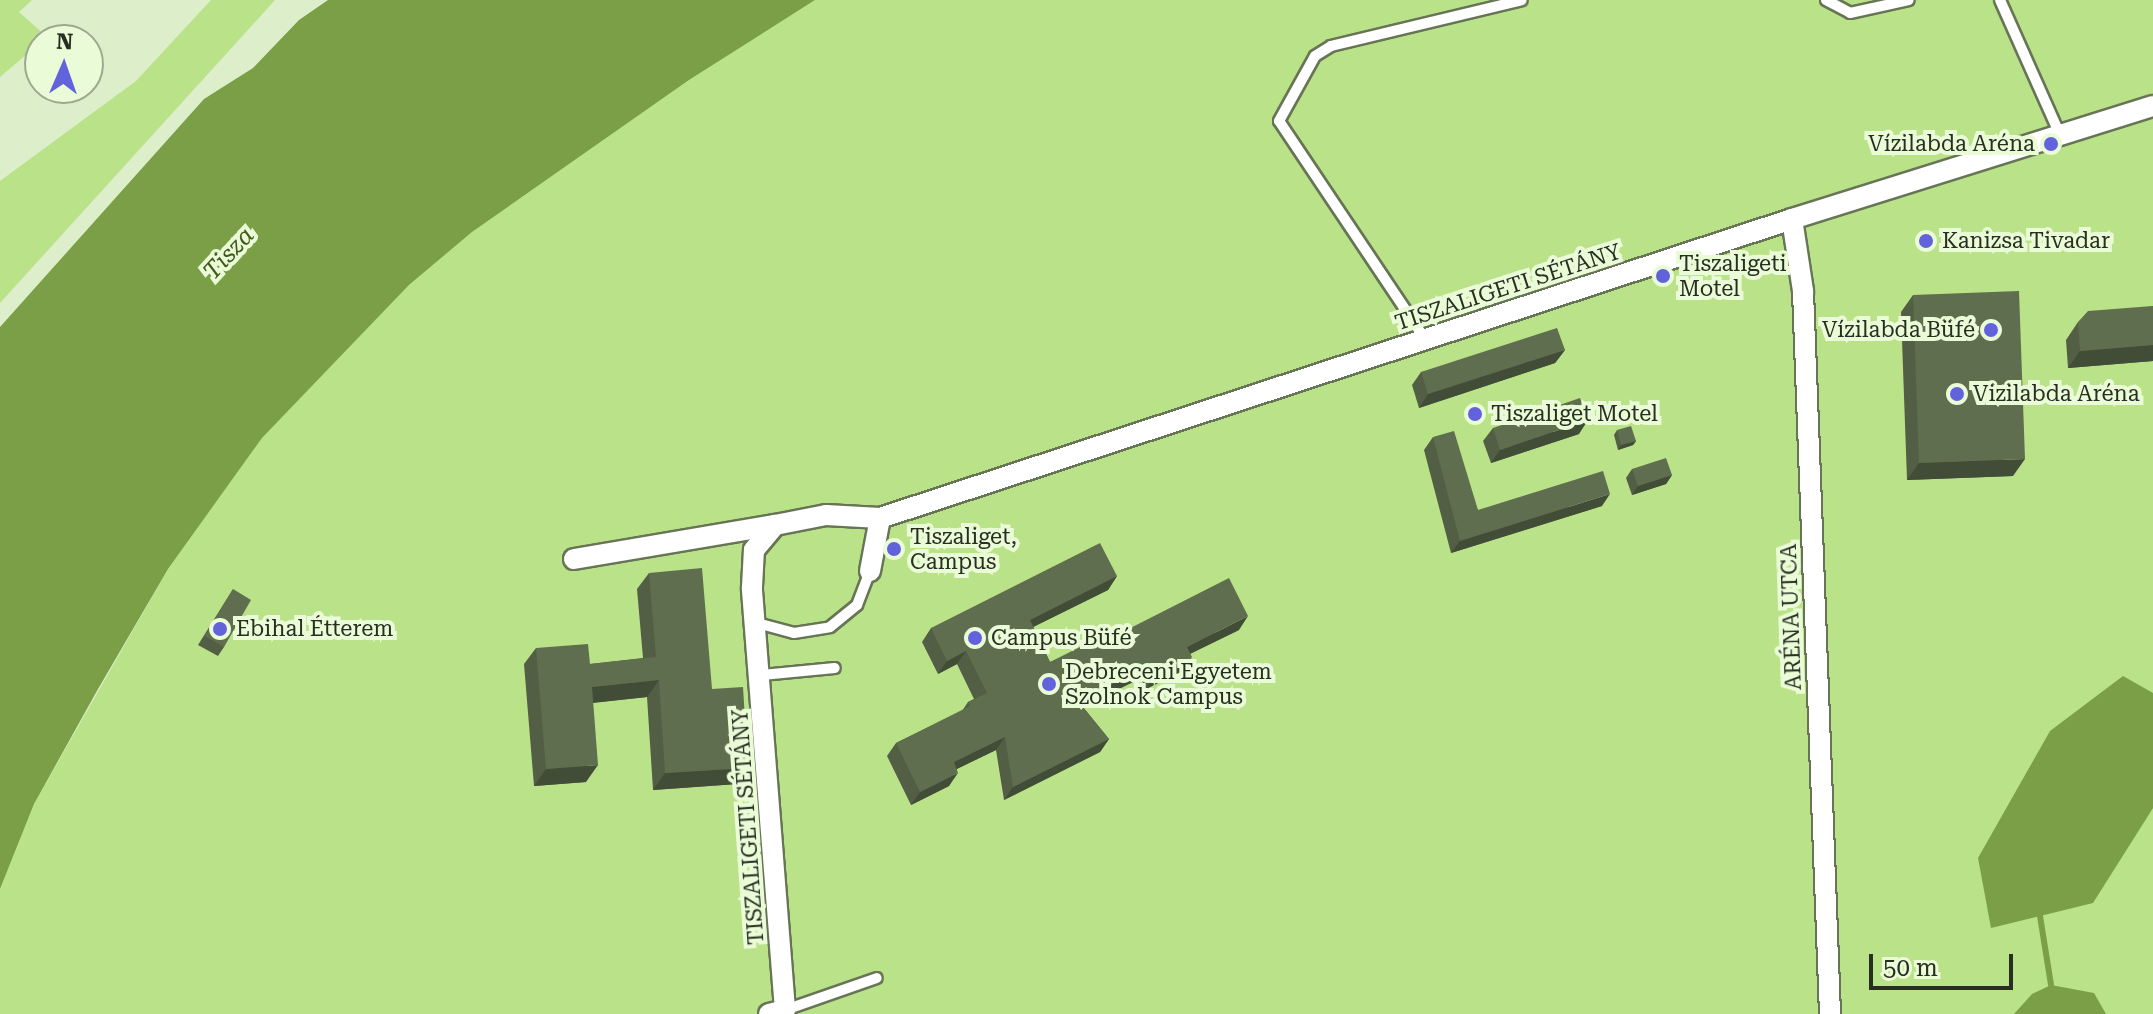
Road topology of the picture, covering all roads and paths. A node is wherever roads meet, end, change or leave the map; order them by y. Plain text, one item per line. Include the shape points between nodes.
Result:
1 (1522, 0) edge
2 (1826, 0) edge
3 (1909, 0) edge
4 (2000, 0) edge
5 (2153, 106) edge
6 (2060, 135) junction
7 (1792, 219) junction
8 (1425, 339) junction
9 (880, 518) junction
10 (775, 525) junction
11 (574, 559) dead end
12 (870, 571) joint
13 (757, 623) junction
14 (835, 668) dead end
15 (762, 675) junction
16 (877, 978) dead end
17 (777, 1012) edge
18 (1830, 1014) edge

1 - 8 lane via 1331,46 1315,56 1279,121
2 - 3 lane via 1850,13
4 - 6 lane
5 - 6 street, TISZALIGETI SÉTÁNY
6 - 7 street, TISZALIGETI SÉTÁNY
7 - 8 street, TISZALIGETI SÉTÁNY
7 - 18 street, ARÉNA UTCA via 1803,291
8 - 9 street, TISZALIGETI SÉTÁNY
9 - 10 street, TISZALIGETI SÉTÁNY via 826,515
9 - 12 street
10 - 11 street, TISZALIGETI SÉTÁNY
10 - 13 street, TISZALIGETI SÉTÁNY via 754,550
12 - 13 lane via 857,605 830,627 794,633
13 - 15 street, TISZALIGETI SÉTÁNY
14 - 15 lane
15 - 17 street, TISZALIGETI SÉTÁNY
16 - 17 lane

